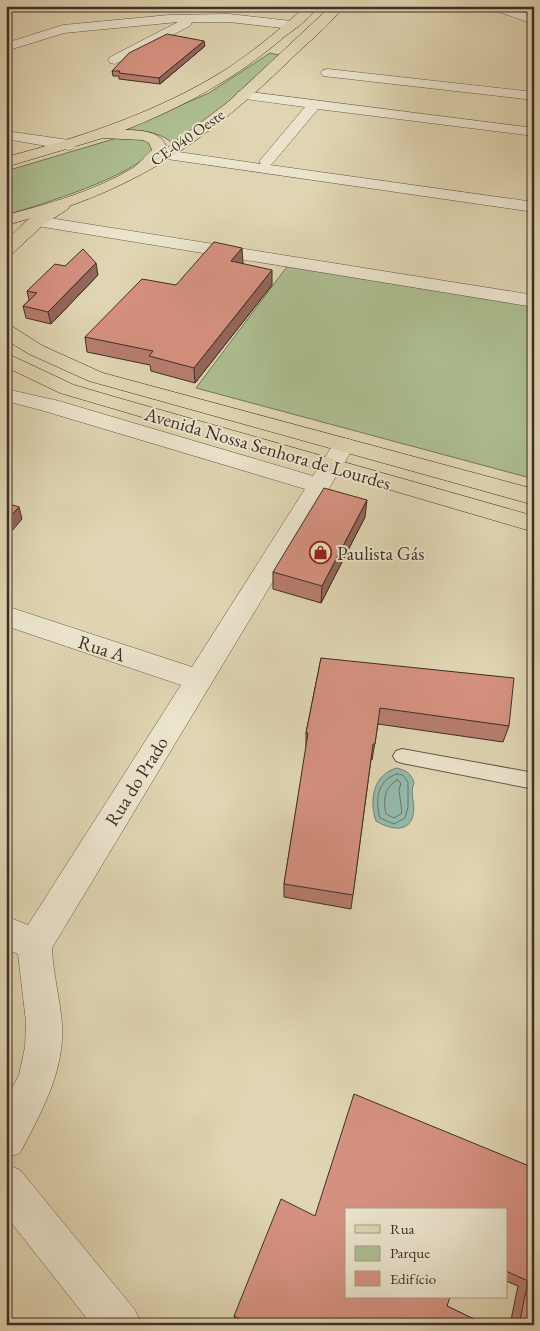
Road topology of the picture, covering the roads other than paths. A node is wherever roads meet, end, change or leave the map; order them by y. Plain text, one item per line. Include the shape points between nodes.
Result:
1 (313, 6) edge
2 (338, 6) edge
3 (491, 6) edge
4 (285, 12) dead end
5 (196, 18) junction
6 (534, 20) edge
7 (274, 22) junction
8 (291, 25) junction
9 (6, 47) edge
10 (115, 60) dead end
11 (328, 72) dead end
12 (243, 95) junction
13 (534, 96) edge
14 (315, 104) junction
15 (534, 132) edge
16 (6, 135) edge
17 (93, 137) junction
18 (69, 144) junction
19 (166, 156) junction
20 (267, 161) dead end
21 (6, 162) edge
22 (138, 170) junction
23 (62, 205) junction
24 (534, 207) edge
25 (6, 220) edge
26 (37, 221) junction
27 (6, 250) edge
28 (534, 301) edge
29 (6, 331) edge
30 (6, 359) edge
31 (6, 383) edge
32 (6, 395) edge
33 (51, 406) junction
34 (331, 465) junction
35 (534, 497) edge
36 (534, 524) edge
37 (6, 616) edge
38 (199, 680) junction
39 (402, 756) dead end
40 (534, 781) edge
41 (21, 939) edge
42 (6, 1139) edge
43 (6, 1184) edge
44 (120, 1325) edge

1 - 8 main road, CE-040 Oeste
2 - 12 main road, CE-040 Oeste
3 - 6 street
4 - 7 street
5 - 7 street
5 - 9 street via 62,29
5 - 10 street
7 - 8 street
8 - 17 main road, CE-040 Oeste via 257,53 208,84
11 - 13 street
12 - 14 street
12 - 19 main road, CE-040 Oeste
14 - 15 street
14 - 20 street
16 - 18 street
17 - 18 main road, CE-040 Oeste
17 - 22 main road via 133,134 158,142 160,151
18 - 21 main road, CE-040 Oeste
19 - 22 main road, CE-040 Oeste
19 - 24 street
22 - 23 main road, CE-040 Oeste
23 - 25 main road, CE-040 Oeste
23 - 26 main road
26 - 27 main road
26 - 28 street
29 - 34 main road, Avenida Nossa Senhora de Lourdes via 36,350 96,377
30 - 34 main road, Avenida Nossa Senhora de Lourdes via 67,389
31 - 33 street
32 - 33 street
33 - 34 street
34 - 35 main road, Avenida Nossa Senhora de Lourdes
34 - 36 main road, Avenida Nossa Senhora de Lourdes
34 - 38 street, Rua do Prado
37 - 38 street, Rua A
38 - 41 street, Rua do Prado
39 - 40 lane
41 - 42 street, Rua do Prado via 35,961 45,1034 34,1087
43 - 44 street

